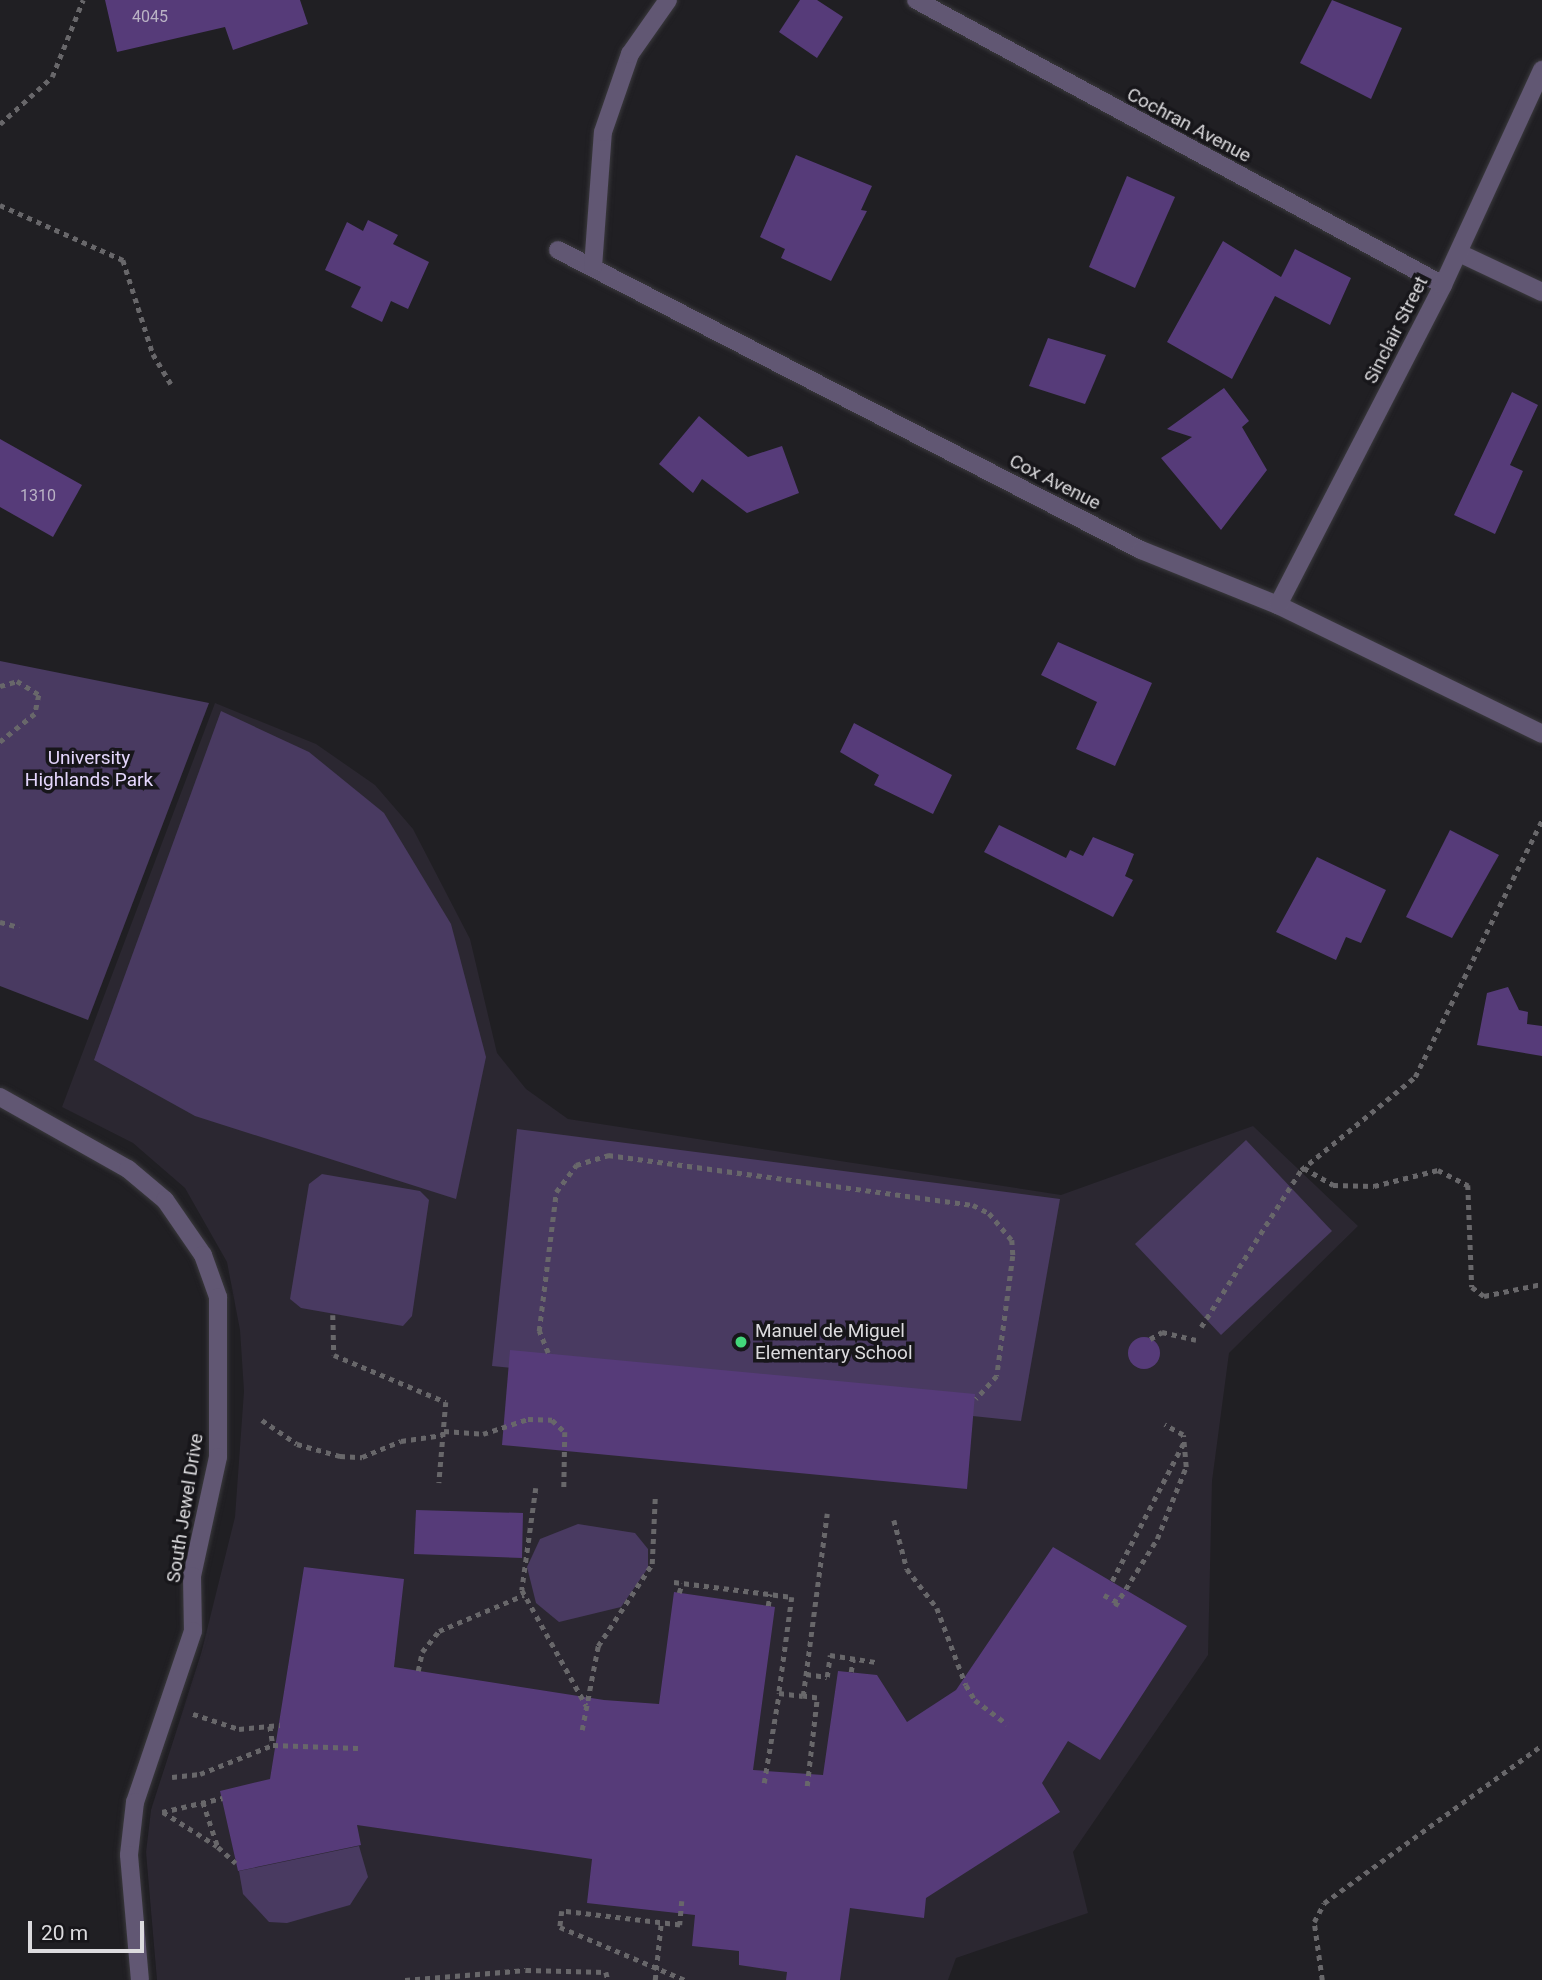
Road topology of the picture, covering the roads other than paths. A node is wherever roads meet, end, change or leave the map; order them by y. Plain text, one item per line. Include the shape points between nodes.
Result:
1 (668, 0) edge
2 (916, 0) edge
3 (1542, 71) edge
4 (558, 250) dead end
5 (1459, 253) junction
6 (593, 267) junction
7 (1443, 285) junction
8 (1542, 292) edge
9 (1279, 605) junction
10 (1542, 734) edge
11 (0, 1097) edge
12 (140, 1980) edge

1 - 6 street via 630,54 603,132
2 - 7 street, Cochran Avenue
3 - 5 street, Sinclair Street
4 - 6 street, Cox Avenue
5 - 7 street, Sinclair Street
5 - 8 street
6 - 9 street, Cox Avenue via 1141,550
7 - 9 street, Sinclair Street
9 - 10 street, Cox Avenue
11 - 12 street, South Jewel Drive via 128,1169 165,1200 203,1255 218,1297 218,1457 192,1576 193,1630 135,1802 129,1854

